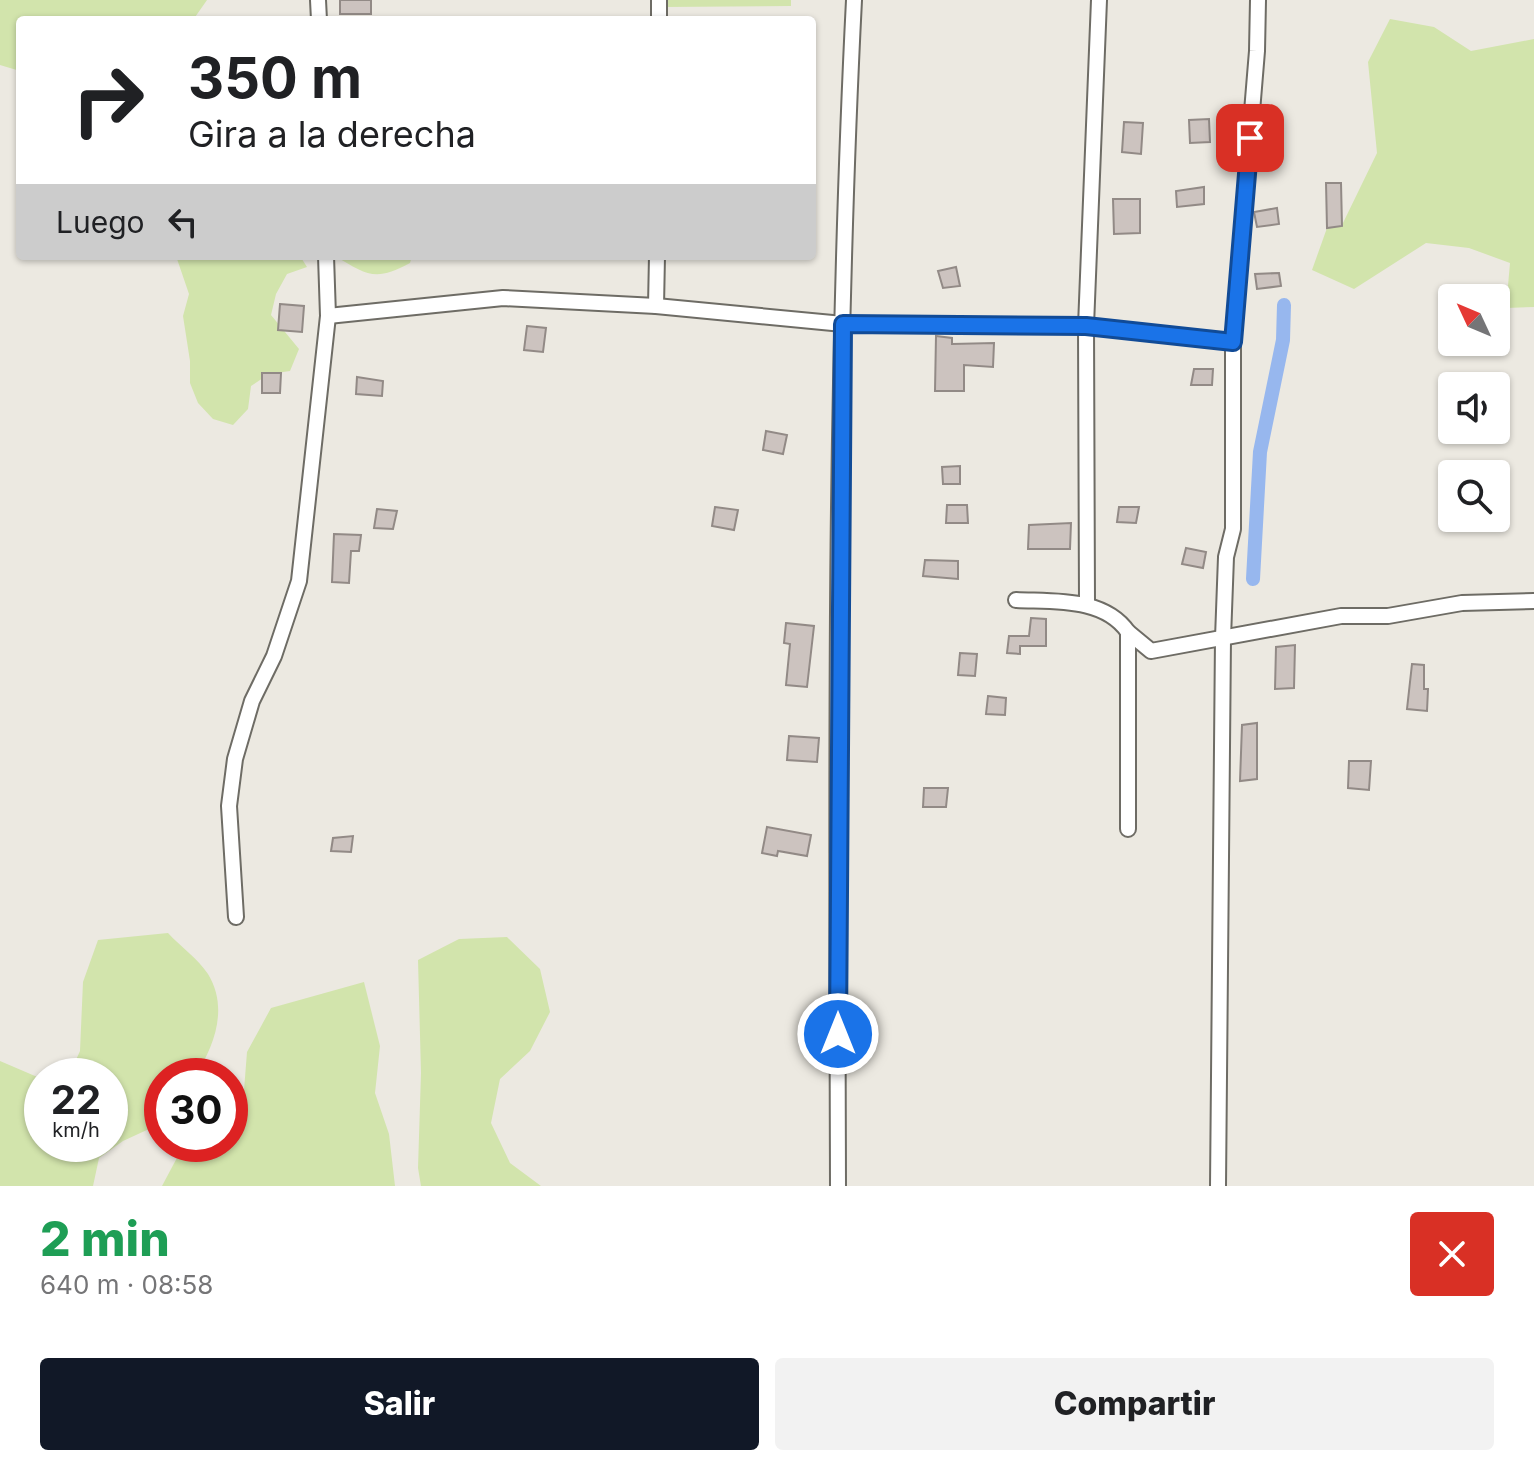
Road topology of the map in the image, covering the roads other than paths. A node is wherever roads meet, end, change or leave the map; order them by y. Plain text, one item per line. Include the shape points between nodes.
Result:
1 (854, 0) edge
2 (1099, 0) edge
3 (1258, 0) edge
4 (326, 260) edge
5 (657, 260) edge
6 (656, 306) junction
7 (328, 316) junction
8 (843, 324) junction
9 (1086, 326) junction
10 (1233, 342) junction
11 (1016, 600) dead end
12 (1534, 601) edge
13 (1087, 604) junction
14 (1128, 632) junction
15 (1223, 638) junction
16 (1128, 829) dead end
17 (236, 917) dead end
18 (838, 1186) edge
19 (1218, 1186) edge

1 - 8 street
2 - 9 street
3 - 10 street
4 - 7 street
5 - 6 street
6 - 7 street via 503,298
6 - 8 street
7 - 17 street via 299,581 235,759 229,806
8 - 9 street
8 - 18 street
9 - 10 street
9 - 13 street
10 - 15 street via 1233,529 1226,557
11 - 13 street
12 - 15 street via 1341,616
13 - 14 street
14 - 15 street via 1151,651
14 - 16 street
15 - 19 street

